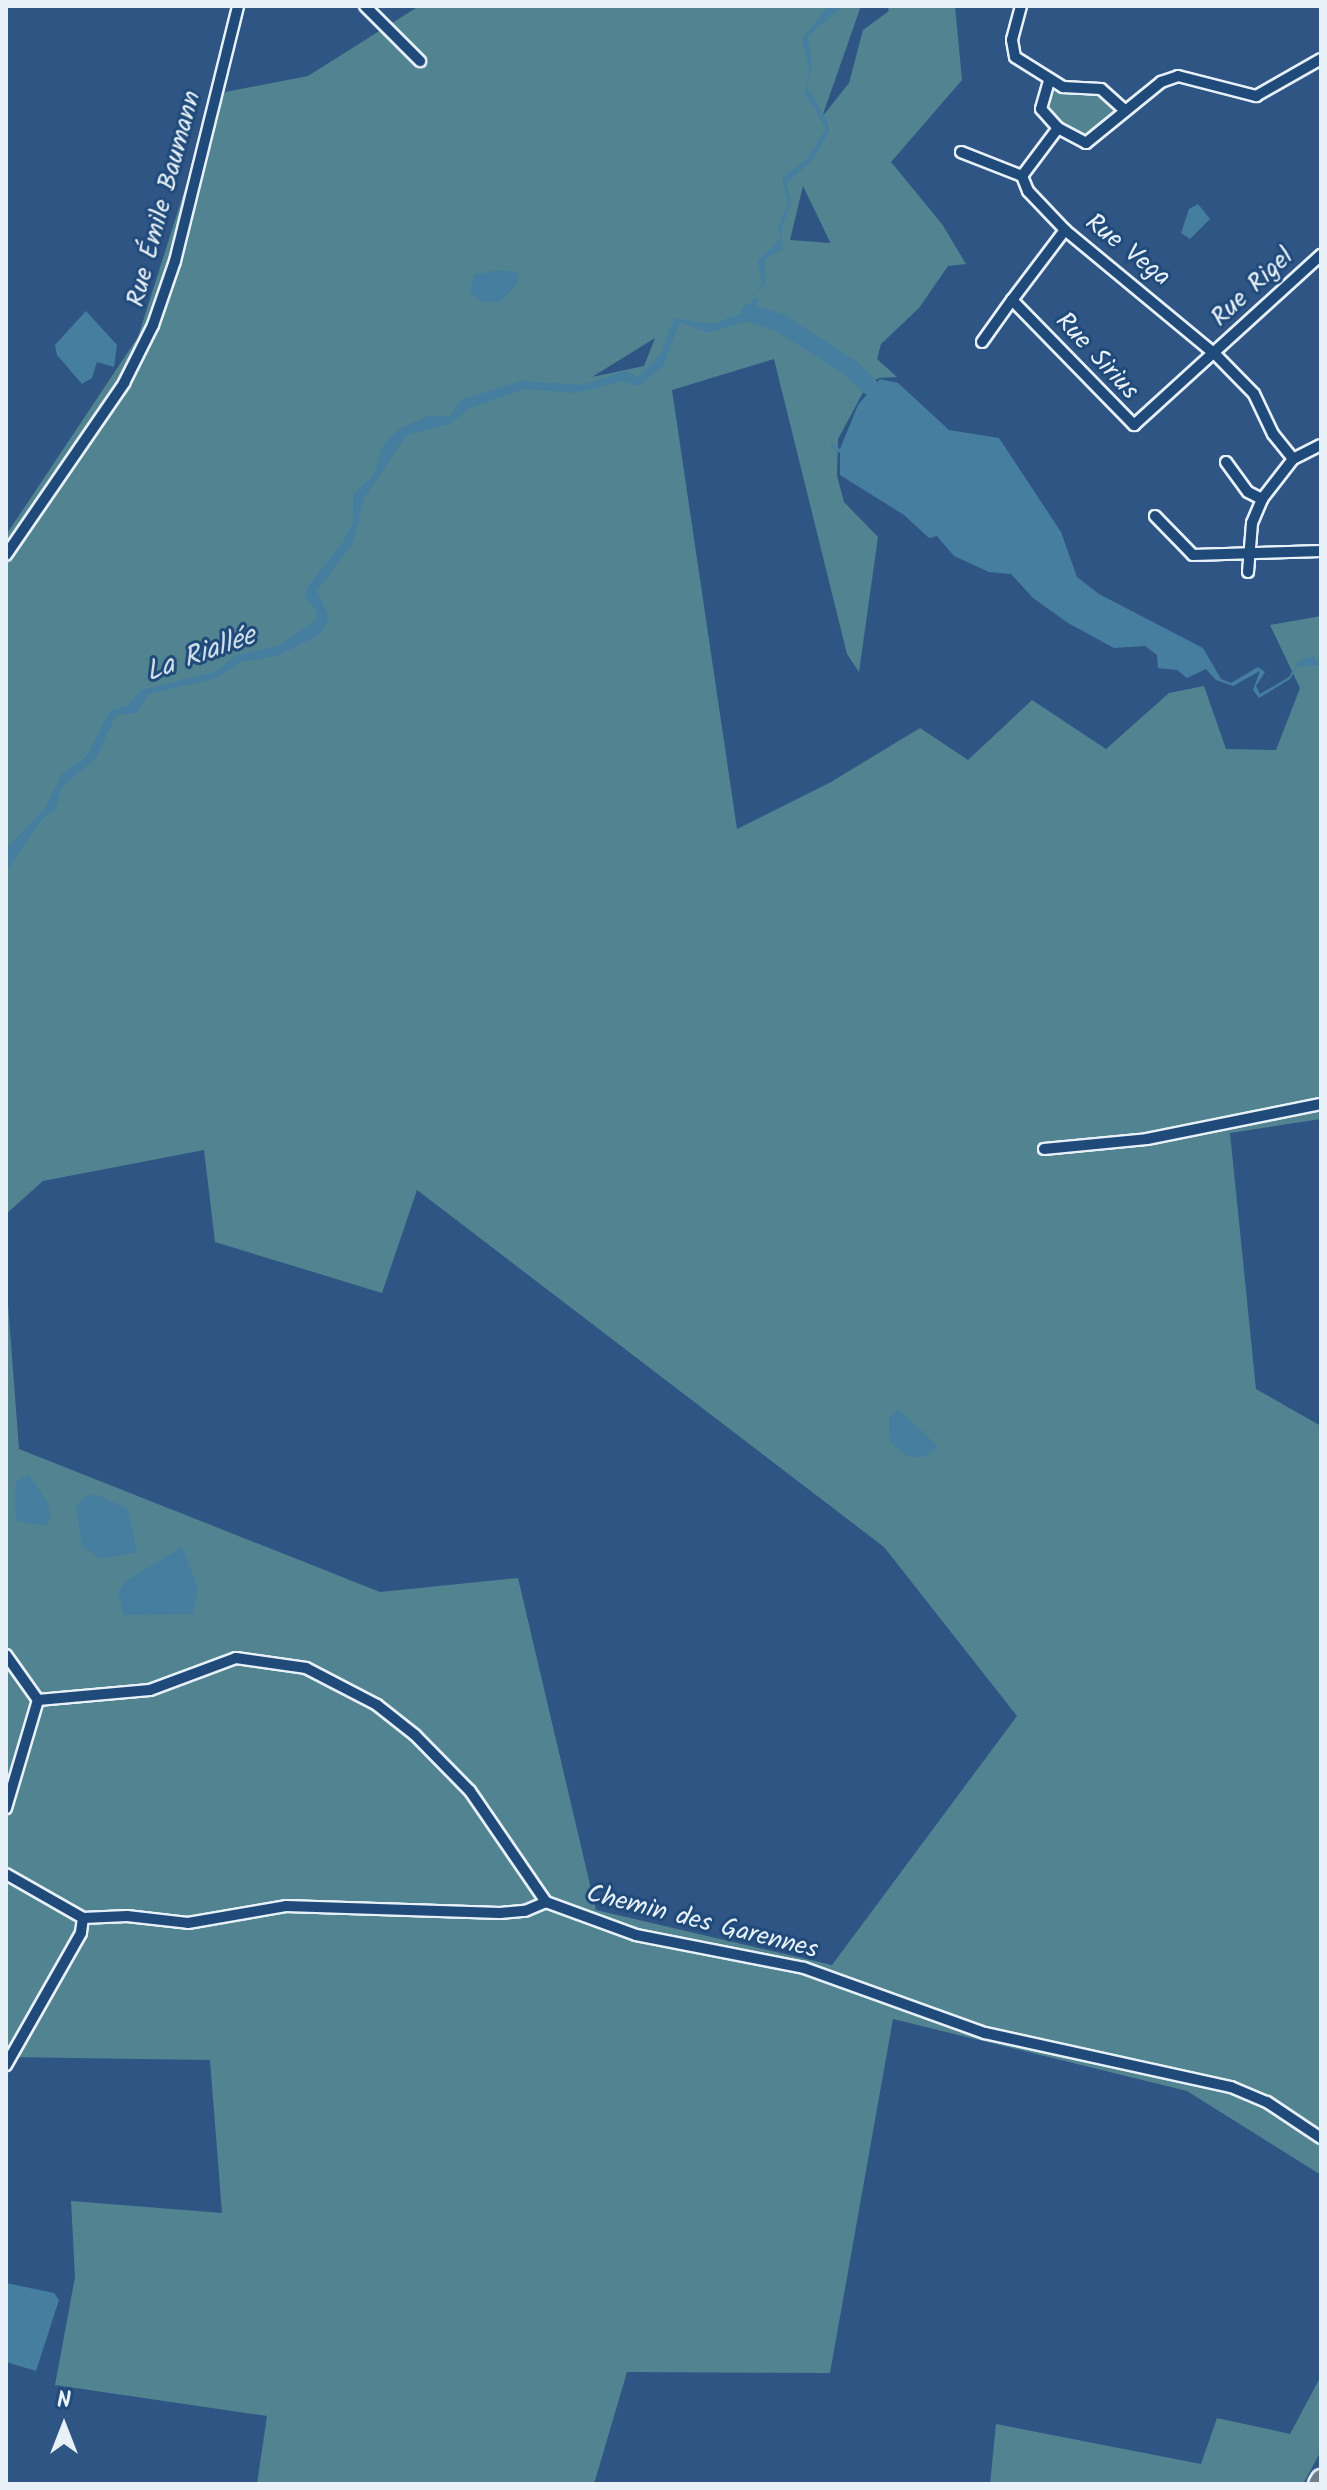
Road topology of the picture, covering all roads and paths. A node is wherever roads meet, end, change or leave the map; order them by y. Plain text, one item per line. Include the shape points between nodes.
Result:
1 (238, 6) edge
2 (365, 6) edge
3 (1021, 6) edge
4 (1321, 59) edge
5 (420, 61) dead end
6 (1049, 81) junction
7 (1123, 109) junction
8 (1058, 128) junction
9 (961, 152) dead end
10 (1022, 176) junction
11 (1065, 230) junction
12 (1321, 255) edge
13 (1012, 300) junction
14 (982, 342) dead end
15 (1215, 354) junction
16 (1321, 445) edge
17 (1293, 459) junction
18 (1226, 462) dead end
19 (1262, 499) junction
20 (1155, 516) dead end
21 (1321, 551) edge
22 (6, 555) edge
23 (1249, 555) junction
24 (1248, 572) dead end
25 (1321, 1104) edge
26 (1044, 1149) dead end
27 (6, 1655) edge
28 (38, 1700) junction
29 (6, 1808) edge
30 (6, 1874) edge
31 (546, 1902) junction
32 (83, 1918) junction
33 (6, 2065) edge
34 (1321, 2138) edge
35 (1321, 2479) edge
36 (1318, 2484) edge

1 - 22 street, Rue Émile Baumann via 175,261 153,325 111,404
2 - 5 street
3 - 6 street via 1012,52
4 - 7 street via 1256,96 1178,76
6 - 7 street via 1101,89
6 - 8 street via 1041,109
7 - 8 street via 1091,142
8 - 10 street
9 - 10 street
10 - 11 street, Rue Vega via 1028,191
11 - 13 street
11 - 15 street, Rue Vega
12 - 15 street, Rue Rigel
13 - 14 street
13 - 15 street, Rue Sirius via 1131,425 1142,423
15 - 17 street, Rue Vega via 1254,394 1273,434
16 - 17 street
17 - 19 street
18 - 19 street via 1248,492
19 - 23 street
20 - 23 street via 1193,555
21 - 23 street
23 - 24 street
25 - 26 street via 1147,1139
27 - 28 street
28 - 29 street
28 - 31 street, Chemin des Garennes via 150,1690 236,1658 281,1662 326,1675 377,1705 437,1757 508,1842
30 - 32 street
31 - 32 street via 500,1913 286,1906 188,1923
31 - 34 street, Chemin des Garennes via 636,1935 804,1968 985,2033 1214,2082 1267,2102
32 - 33 street via 81,1933
35 - 36 highway

